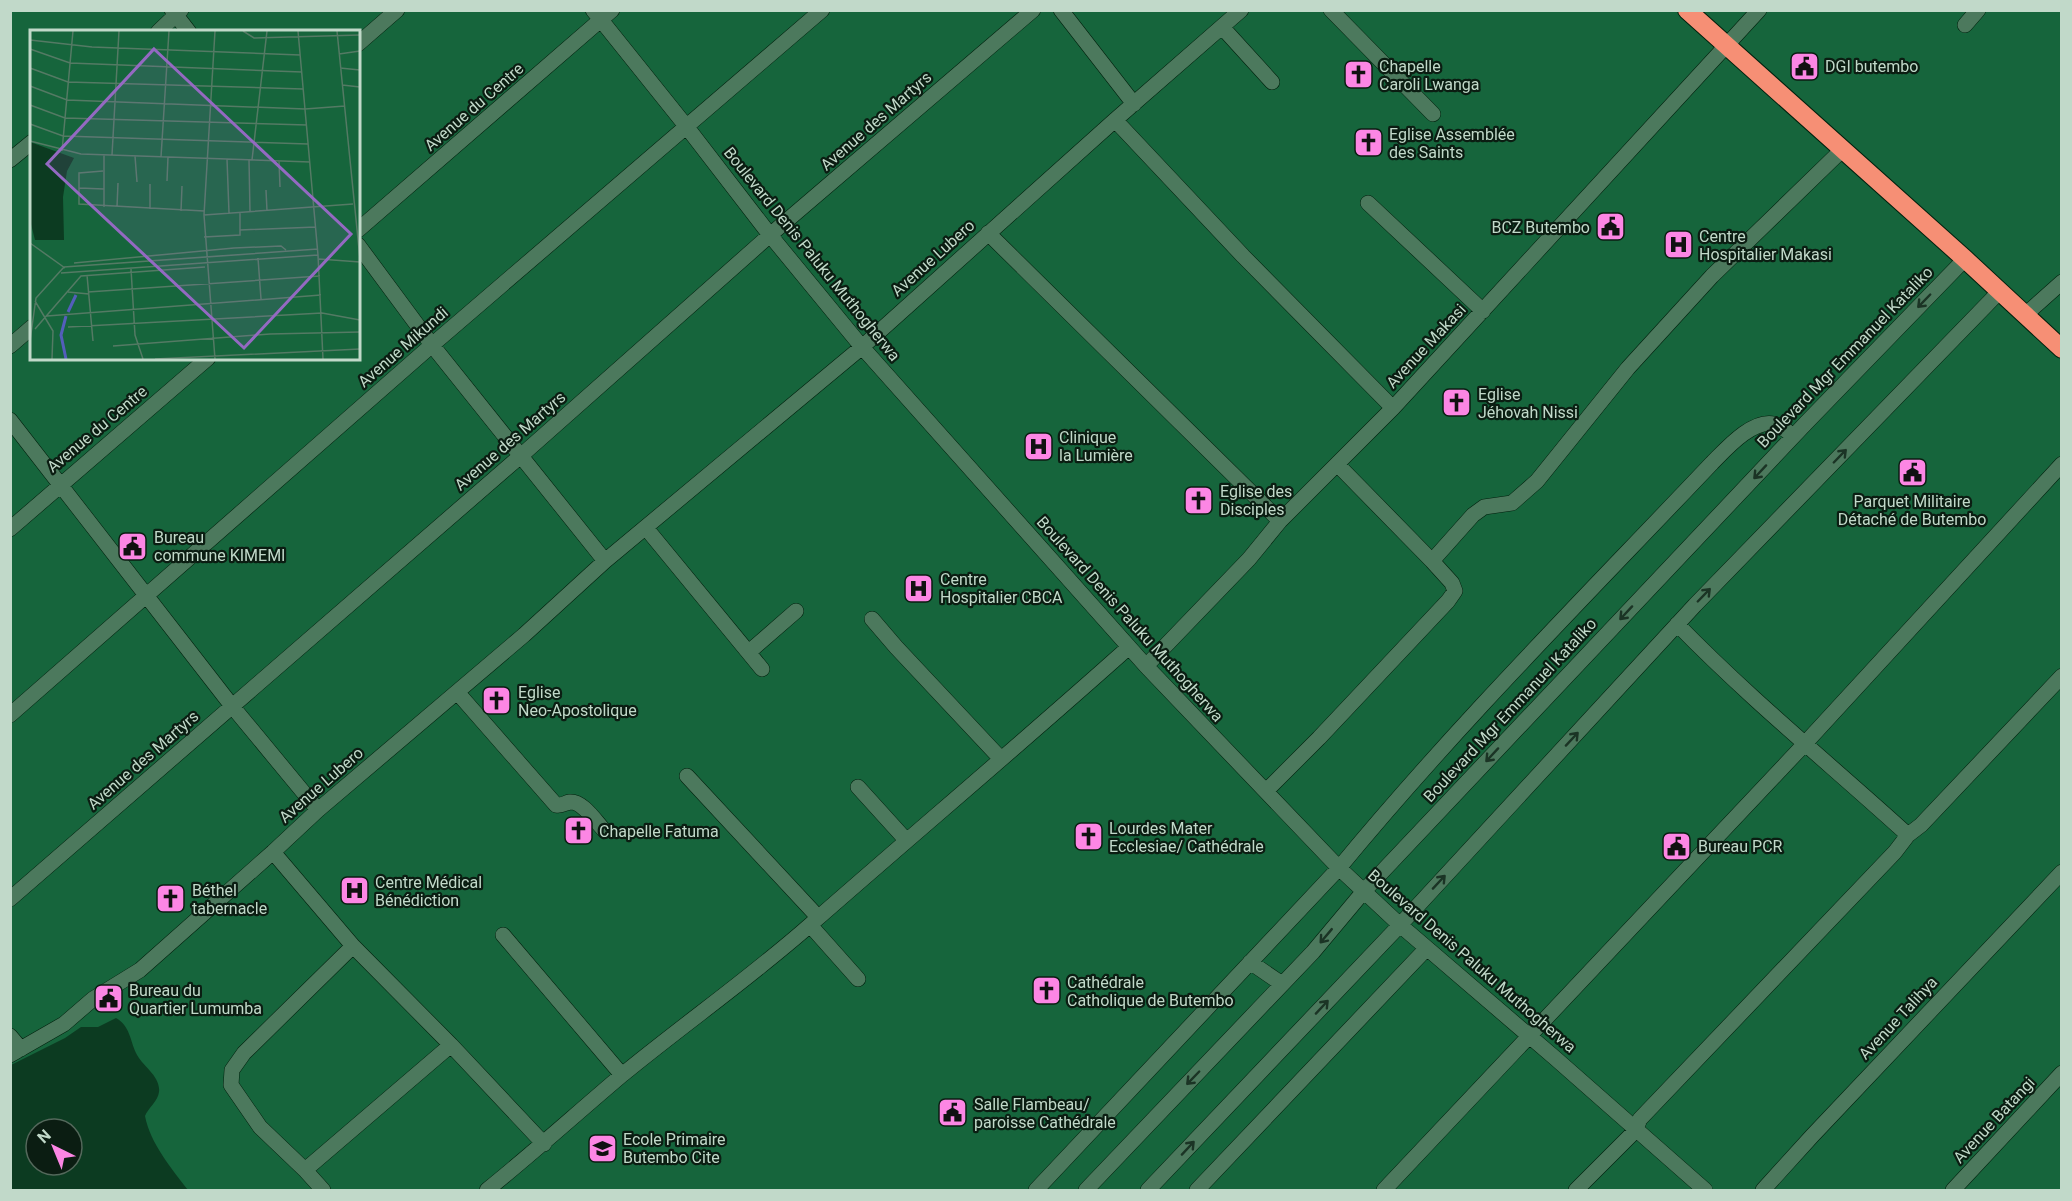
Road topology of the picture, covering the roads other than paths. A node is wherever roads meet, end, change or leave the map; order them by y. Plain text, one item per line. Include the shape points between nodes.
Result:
1 (397, 10) edge
2 (822, 10) edge
3 (1033, 10) edge
4 (1061, 10) edge
5 (1241, 10) edge
6 (1331, 10) edge
7 (1687, 10) edge
8 (1759, 10) edge
9 (1978, 10) edge
10 (176, 12) edge
11 (602, 14) edge
12 (1965, 25) dead end
13 (1222, 27) junction
14 (160, 30) edge
15 (188, 30) edge
16 (360, 42) edge
17 (1727, 46) junction
18 (1272, 82) dead end
19 (1134, 104) junction
20 (1432, 114) dead end
21 (1115, 120) junction
22 (686, 126) junction
23 (30, 144) edge
24 (1843, 149) junction
25 (10, 160) edge
26 (1368, 203) dead end
27 (360, 228) edge
28 (988, 233) junction
29 (770, 235) junction
30 (360, 248) edge
31 (1965, 259) junction
32 (2061, 282) edge
33 (2000, 291) junction
34 (1483, 311) junction
35 (2025, 315) junction
36 (30, 329) edge
37 (10, 345) edge
38 (432, 345) junction
39 (862, 347) junction
40 (2061, 349) edge
41 (206, 360) edge
42 (1394, 408) junction
43 (10, 420) edge
44 (1793, 436) junction
45 (520, 457) junction
46 (2061, 464) edge
47 (1338, 465) junction
48 (60, 485) junction
49 (1280, 521) junction
50 (646, 528) junction
51 (10, 529) edge
52 (605, 561) junction
53 (1432, 561) junction
54 (146, 594) junction
55 (796, 611) dead end
56 (872, 619) dead end
57 (1677, 624) junction
58 (1129, 647) junction
59 (749, 652) junction
60 (1146, 666) junction
61 (762, 669) dead end
62 (2061, 676) edge
63 (457, 692) junction
64 (232, 706) junction
65 (10, 715) edge
66 (1805, 743) junction
67 (1001, 759) junction
68 (687, 776) dead end
69 (858, 788) dead end
70 (1266, 791) junction
71 (318, 810) junction
72 (604, 831) dead end
73 (1908, 835) junction
74 (906, 840) junction
75 (273, 852) junction
76 (1340, 868) junction
77 (2061, 872) edge
78 (1364, 891) junction
79 (10, 899) edge
80 (814, 921) junction
81 (1400, 925) junction
82 (503, 935) dead end
83 (353, 946) junction
84 (1426, 948) junction
85 (1250, 962) junction
86 (858, 979) dead end
87 (1282, 984) junction
88 (10, 1036) edge
89 (1530, 1037) junction
90 (451, 1045) junction
91 (16, 1052) edge
92 (2061, 1073) edge
93 (622, 1076) junction
94 (1635, 1131) junction
95 (544, 1144) junction
96 (305, 1170) junction
97 (323, 1191) edge
98 (487, 1191) edge
99 (1036, 1191) edge
100 (1086, 1191) edge
101 (1148, 1191) edge
102 (1197, 1191) edge
103 (1384, 1191) edge
104 (1576, 1191) edge
105 (1705, 1191) edge
106 (1763, 1191) edge
107 (1953, 1191) edge

1 - 16 street
2 - 22 street, Avenue Mikundi
3 - 29 street, Avenue des Martyrs
4 - 19 street
5 - 13 street, Avenue Lubero
6 - 20 street
7 - 17 highway
8 - 17 street, Avenue Makasi
9 - 12 street
10 - 14 street
10 - 15 street
11 - 22 street, Boulevard Denis Paluku Muthogherwa
11 - 27 street, Avenue du Centre
13 - 18 street
13 - 19 street, Avenue Lubero
17 - 24 highway
17 - 34 street, Avenue Makasi
19 - 21 street, Avenue Lubero
21 - 28 street, Avenue Lubero
21 - 42 street
22 - 29 street, Boulevard Denis Paluku Muthogherwa
22 - 38 street, Avenue Mikundi
23 - 25 street
24 - 31 highway
24 - 53 street via 1712,276 1628,368 1537,481 1512,503 1484,507 1473,515
26 - 34 street
28 - 39 street, Avenue Lubero
28 - 49 street
29 - 39 street, Boulevard Denis Paluku Muthogherwa
29 - 45 street, Avenue des Martyrs
30 - 38 street
31 - 33 highway
31 -> 44 street, Boulevard Mgr Emmanuel Kataliko
32 - 35 street
33 - 35 highway
57 -> 33 street
34 - 42 street, Avenue Makasi
35 - 40 highway
36 - 37 street
38 - 45 street
38 - 54 street, Avenue Mikundi
39 - 50 street, Avenue Lubero
39 - 58 street, Boulevard Denis Paluku Muthogherwa
41 - 48 street, Avenue du Centre
42 - 47 street, Avenue Makasi
43 - 48 street
44 - 76 street via 1770,423 1744,432 1490,695
44 -> 78 street, Boulevard Mgr Emmanuel Kataliko
45 - 52 street
45 - 64 street, Avenue des Martyrs
46 - 66 street
47 - 49 street, Avenue Makasi
47 - 53 street
48 - 51 street, Avenue du Centre
48 - 54 street
49 - 60 street, Avenue Makasi via 1249,559
50 - 52 street, Avenue Lubero
50 - 59 street
52 - 63 street, Avenue Lubero
53 - 70 street via 1455,591 1448,601
54 - 64 street
54 - 65 street, Avenue Mikundi
55 - 59 street
56 - 67 street
57 - 66 street via 1764,709
81 -> 57 street
58 - 60 street, Boulevard Denis Paluku Muthogherwa
58 - 67 street
59 - 61 street
60 - 70 street, Boulevard Denis Paluku Muthogherwa
62 - 73 street
63 - 71 street, Avenue Lubero
63 - 72 street via 556,805 579,804
64 - 71 street
64 - 79 street, Avenue des Martyrs
66 - 73 street
66 - 89 street
67 - 74 street
68 - 80 street
69 - 74 street
70 - 76 street, Boulevard Denis Paluku Muthogherwa
71 - 75 street, Avenue Lubero
73 - 94 street via 1640,1119
74 - 80 street
75 - 83 street
75 - 91 street, Avenue Lubero via 140,970 93,999 64,1024
76 - 78 street, Boulevard Denis Paluku Muthogherwa
76 - 85 street
77 - 106 street, Avenue Talihya
78 - 81 street, Boulevard Denis Paluku Muthogherwa
78 -> 87 street, Boulevard Mgr Emmanuel Kataliko
80 - 86 street
80 - 93 street
81 - 84 street, Boulevard Denis Paluku Muthogherwa
101 -> 81 street
82 - 93 street
83 - 90 street
83 - 96 street via 244,1053 232,1070 231,1085 260,1127
84 - 89 street, Boulevard Denis Paluku Muthogherwa
84 - 102 street
85 - 87 street
85 - 99 street
87 -> 100 street, Boulevard Mgr Emmanuel Kataliko
88 - 91 street
89 - 94 street, Boulevard Denis Paluku Muthogherwa
89 - 103 street
90 - 95 street
90 - 96 street
92 - 107 street, Avenue Batangi
93 - 95 street
94 - 104 street
94 - 105 street, Boulevard Denis Paluku Muthogherwa
95 - 98 street
96 - 97 street

